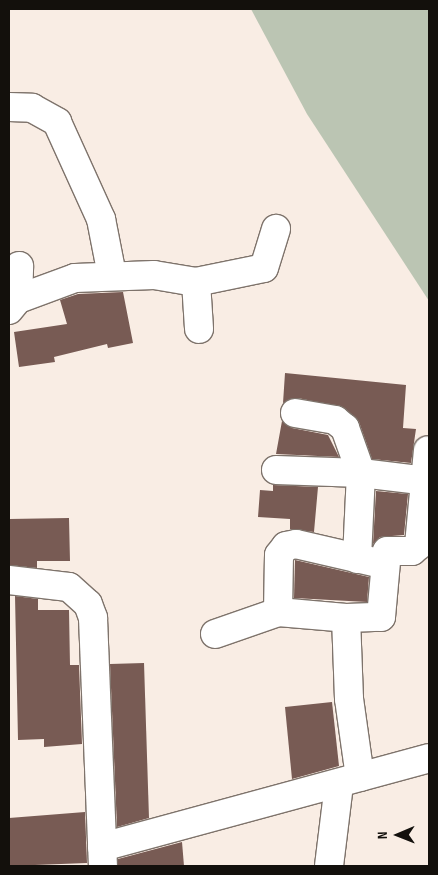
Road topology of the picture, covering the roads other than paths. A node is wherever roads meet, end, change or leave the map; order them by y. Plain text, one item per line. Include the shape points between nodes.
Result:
1 (9, 107) edge
2 (276, 229) dead end
3 (19, 266) dead end
4 (112, 275) junction
5 (196, 282) junction
6 (14, 305) edge
7 (199, 329) dead end
8 (295, 413) dead end
9 (428, 450) dead end
10 (276, 470) dead end
11 (361, 473) junction
12 (427, 481) junction
13 (357, 559) junction
14 (385, 564) junction
15 (9, 580) edge
16 (278, 612) junction
17 (346, 618) junction
18 (215, 634) dead end
19 (429, 758) edge
20 (349, 780) junction
21 (102, 856) edge
22 (329, 866) edge

1 - 4 street via 32,108 57,122 101,219
2 - 5 street via 264,268
3 - 6 street
4 - 5 street via 154,274
4 - 6 street via 75,278
5 - 7 street
8 - 11 street via 335,420 345,428
9 - 12 street
10 - 11 street
11 - 12 street
11 - 13 street
12 - 14 street via 419,545 412,551 389,550
13 - 14 street
13 - 16 street via 296,544 286,546 279,555
14 - 17 street via 381,617
15 - 21 street via 69,587 88,604 93,618
16 - 17 street
16 - 18 street
17 - 20 street
19 - 20 street
20 - 21 street
20 - 22 street

